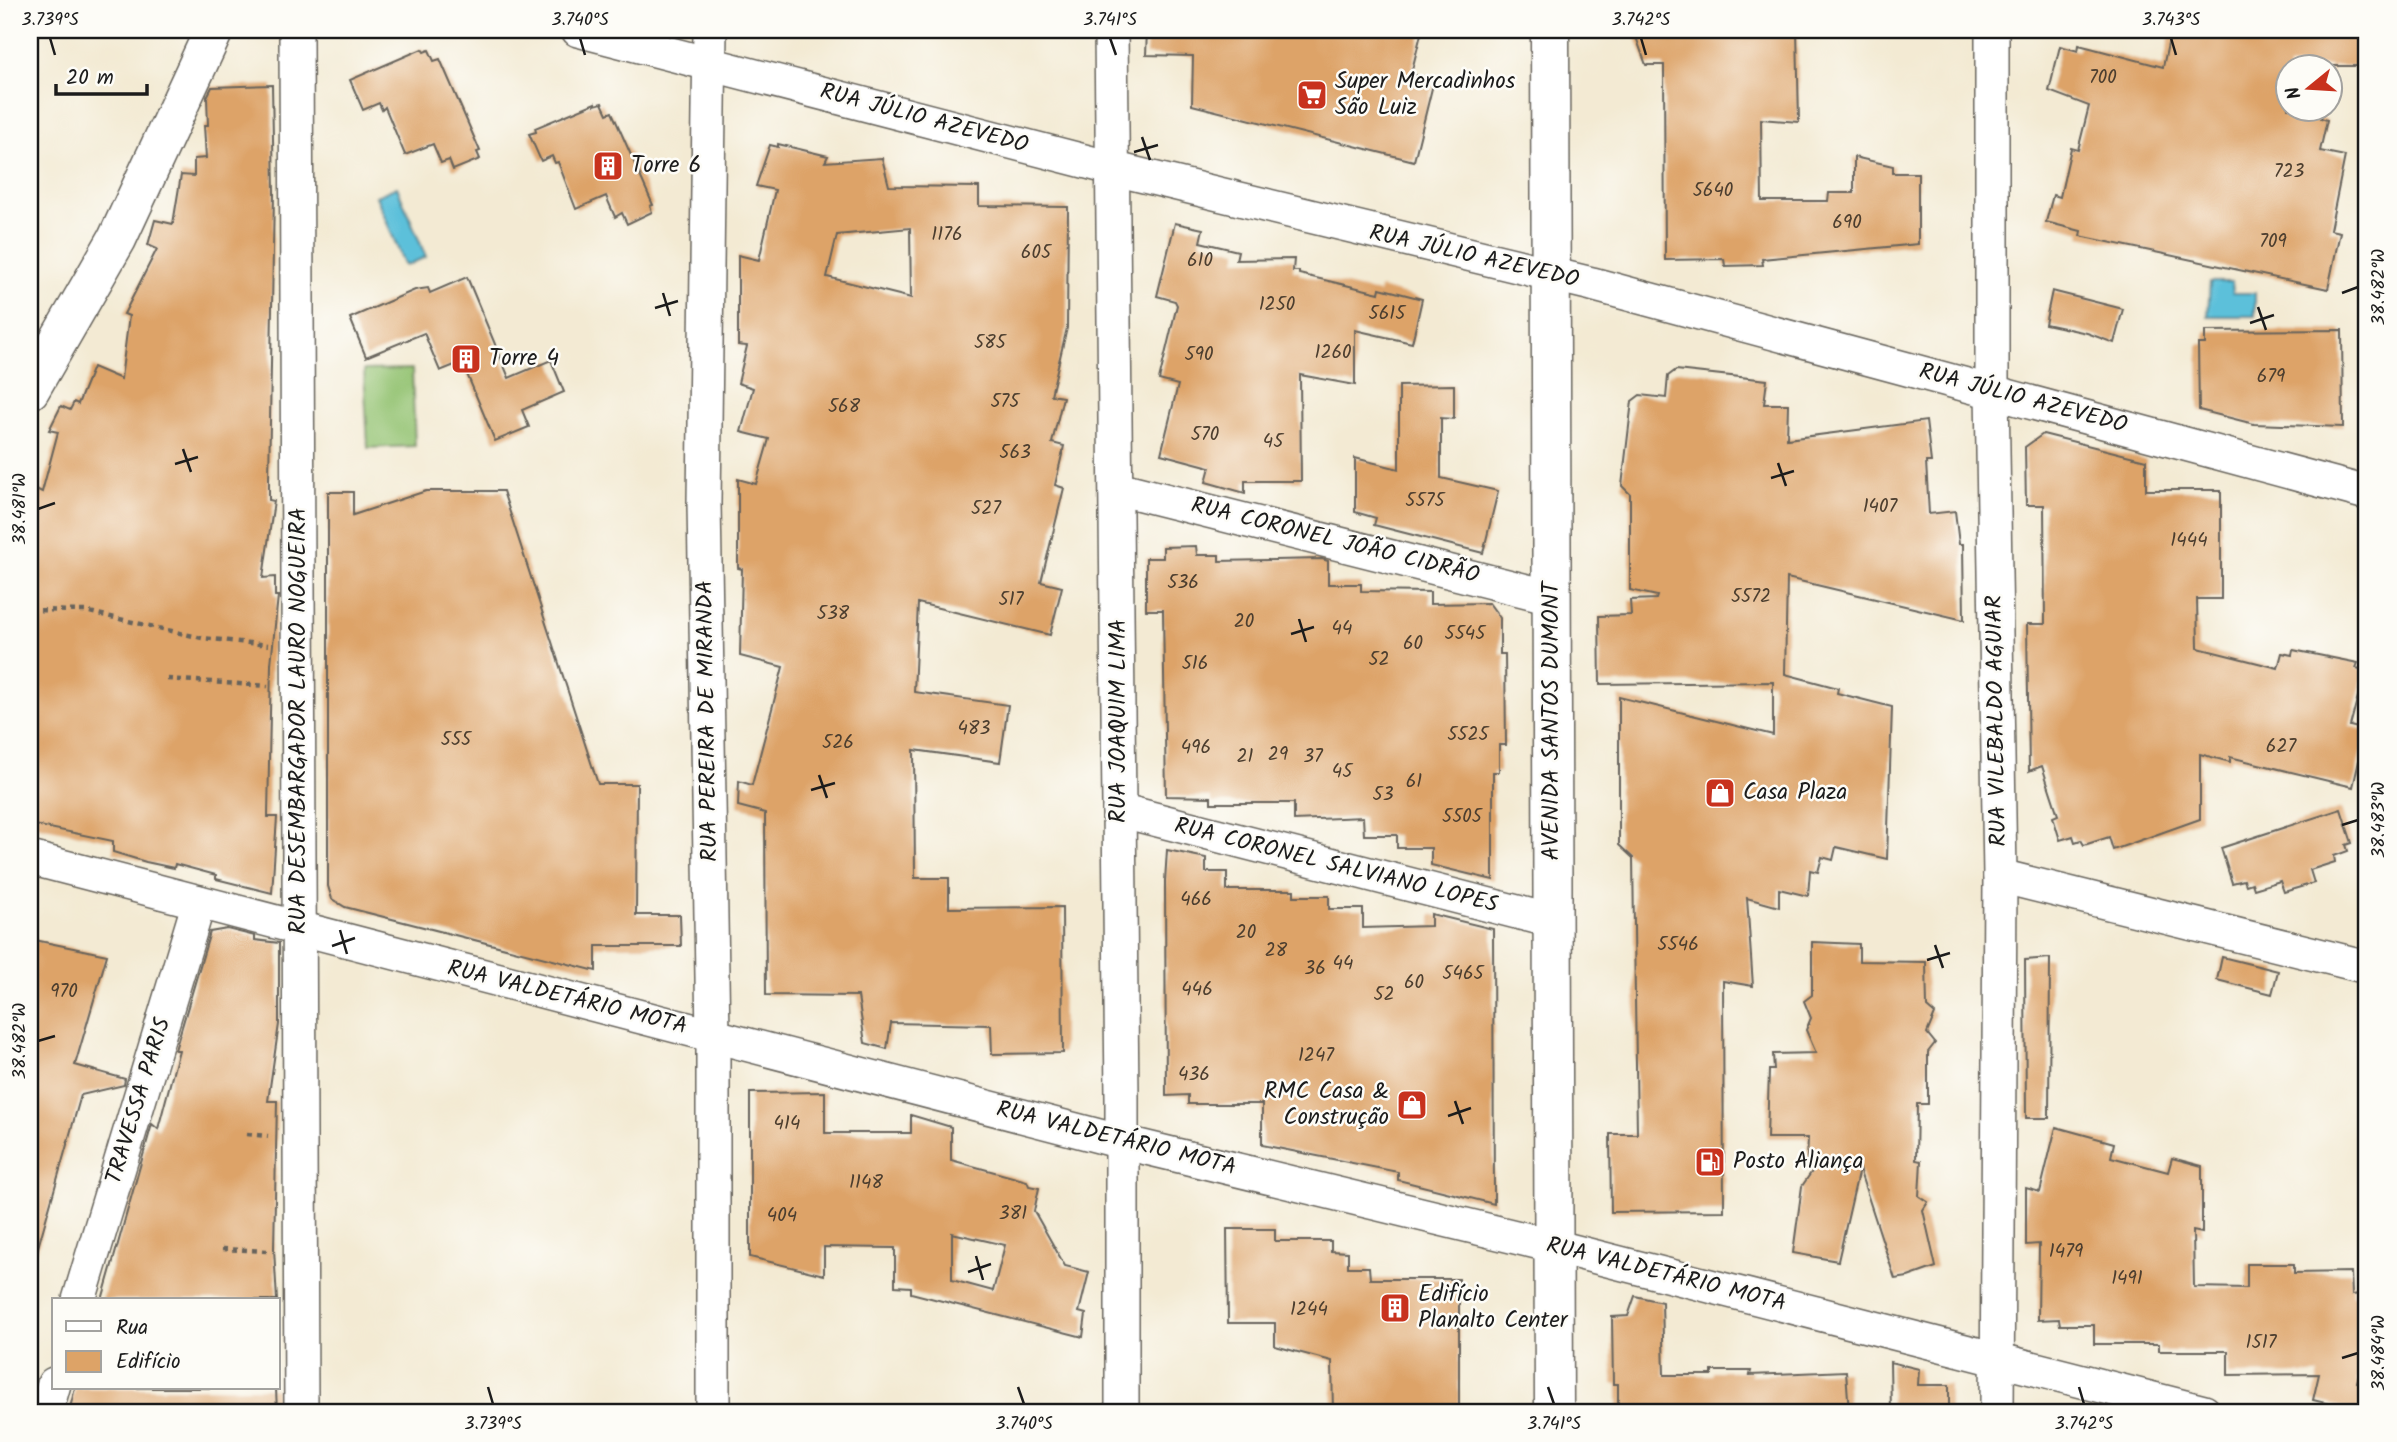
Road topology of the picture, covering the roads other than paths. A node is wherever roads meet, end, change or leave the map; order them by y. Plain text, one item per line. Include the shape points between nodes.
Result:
1 (214, 30) edge
2 (296, 30) edge
3 (578, 30) edge
4 (710, 30) edge
5 (1111, 30) edge
6 (1549, 30) edge
7 (1992, 30) edge
8 (710, 62) junction
9 (1111, 168) junction
10 (1551, 276) junction
11 (30, 390) edge
12 (1992, 390) junction
13 (1117, 488) junction
14 (2367, 493) edge
15 (1551, 597) junction
16 (1119, 810) junction
17 (30, 858) edge
18 (2000, 876) junction
19 (199, 902) junction
20 (1552, 921) junction
21 (299, 930) junction
22 (2367, 967) edge
23 (713, 1036) junction
24 (1122, 1142) junction
25 (1553, 1246) junction
26 (80, 1298) edge
27 (1997, 1358) junction
28 (52, 1390) edge
29 (46, 1412) edge
30 (301, 1412) edge
31 (713, 1412) edge
32 (1122, 1412) edge
33 (1554, 1412) edge
34 (1997, 1412) edge
35 (2204, 1412) edge

1 - 11 main road via 117,239
2 - 21 street, RUA DESEMBARGADOR LAURO NOGUEIRA
3 - 8 street, RUA JÚLIO AZEVEDO
4 - 8 street, RUA PEREIRA DE MIRANDA
5 - 9 street, RUA JOAQUIM LIMA
6 - 10 main road, AVENIDA SANTOS DUMONT
7 - 12 street, RUA VILEBALDO AGUIAR
8 - 9 street, RUA JÚLIO AZEVEDO
8 - 23 street, RUA PEREIRA DE MIRANDA via 704,503
9 - 10 street, RUA JÚLIO AZEVEDO
9 - 13 street, RUA JOAQUIM LIMA
10 - 12 street, RUA JÚLIO AZEVEDO
10 - 15 main road, AVENIDA SANTOS DUMONT
12 - 14 street, RUA JÚLIO AZEVEDO
12 - 18 street, RUA VILEBALDO AGUIAR
13 - 15 street, RUA CORONEL JOÃO CIDRÃO
13 - 16 street, RUA JOAQUIM LIMA
15 - 20 main road, AVENIDA SANTOS DUMONT
16 - 20 street, RUA CORONEL SALVIANO LOPES
16 - 24 street, RUA JOAQUIM LIMA
17 - 19 street, RUA VALDETÁRIO MOTA
18 - 22 street
18 - 27 street, RUA VILEBALDO AGUIAR
19 - 21 street, RUA VALDETÁRIO MOTA
19 - 26 street, TRAVESSA PARIS
20 - 25 main road, AVENIDA SANTOS DUMONT
21 - 23 street, RUA VALDETÁRIO MOTA
21 - 30 street, RUA DESEMBARGADOR LAURO NOGUEIRA
23 - 24 street, RUA VALDETÁRIO MOTA
23 - 31 street, RUA PEREIRA DE MIRANDA
24 - 25 street, RUA VALDETÁRIO MOTA
24 - 32 street, RUA JOAQUIM LIMA
25 - 27 street, RUA VALDETÁRIO MOTA
25 - 33 main road, AVENIDA SANTOS DUMONT
27 - 34 street, RUA VILEBALDO AGUIAR
27 - 35 street, RUA VALDETÁRIO MOTA
28 - 29 street

